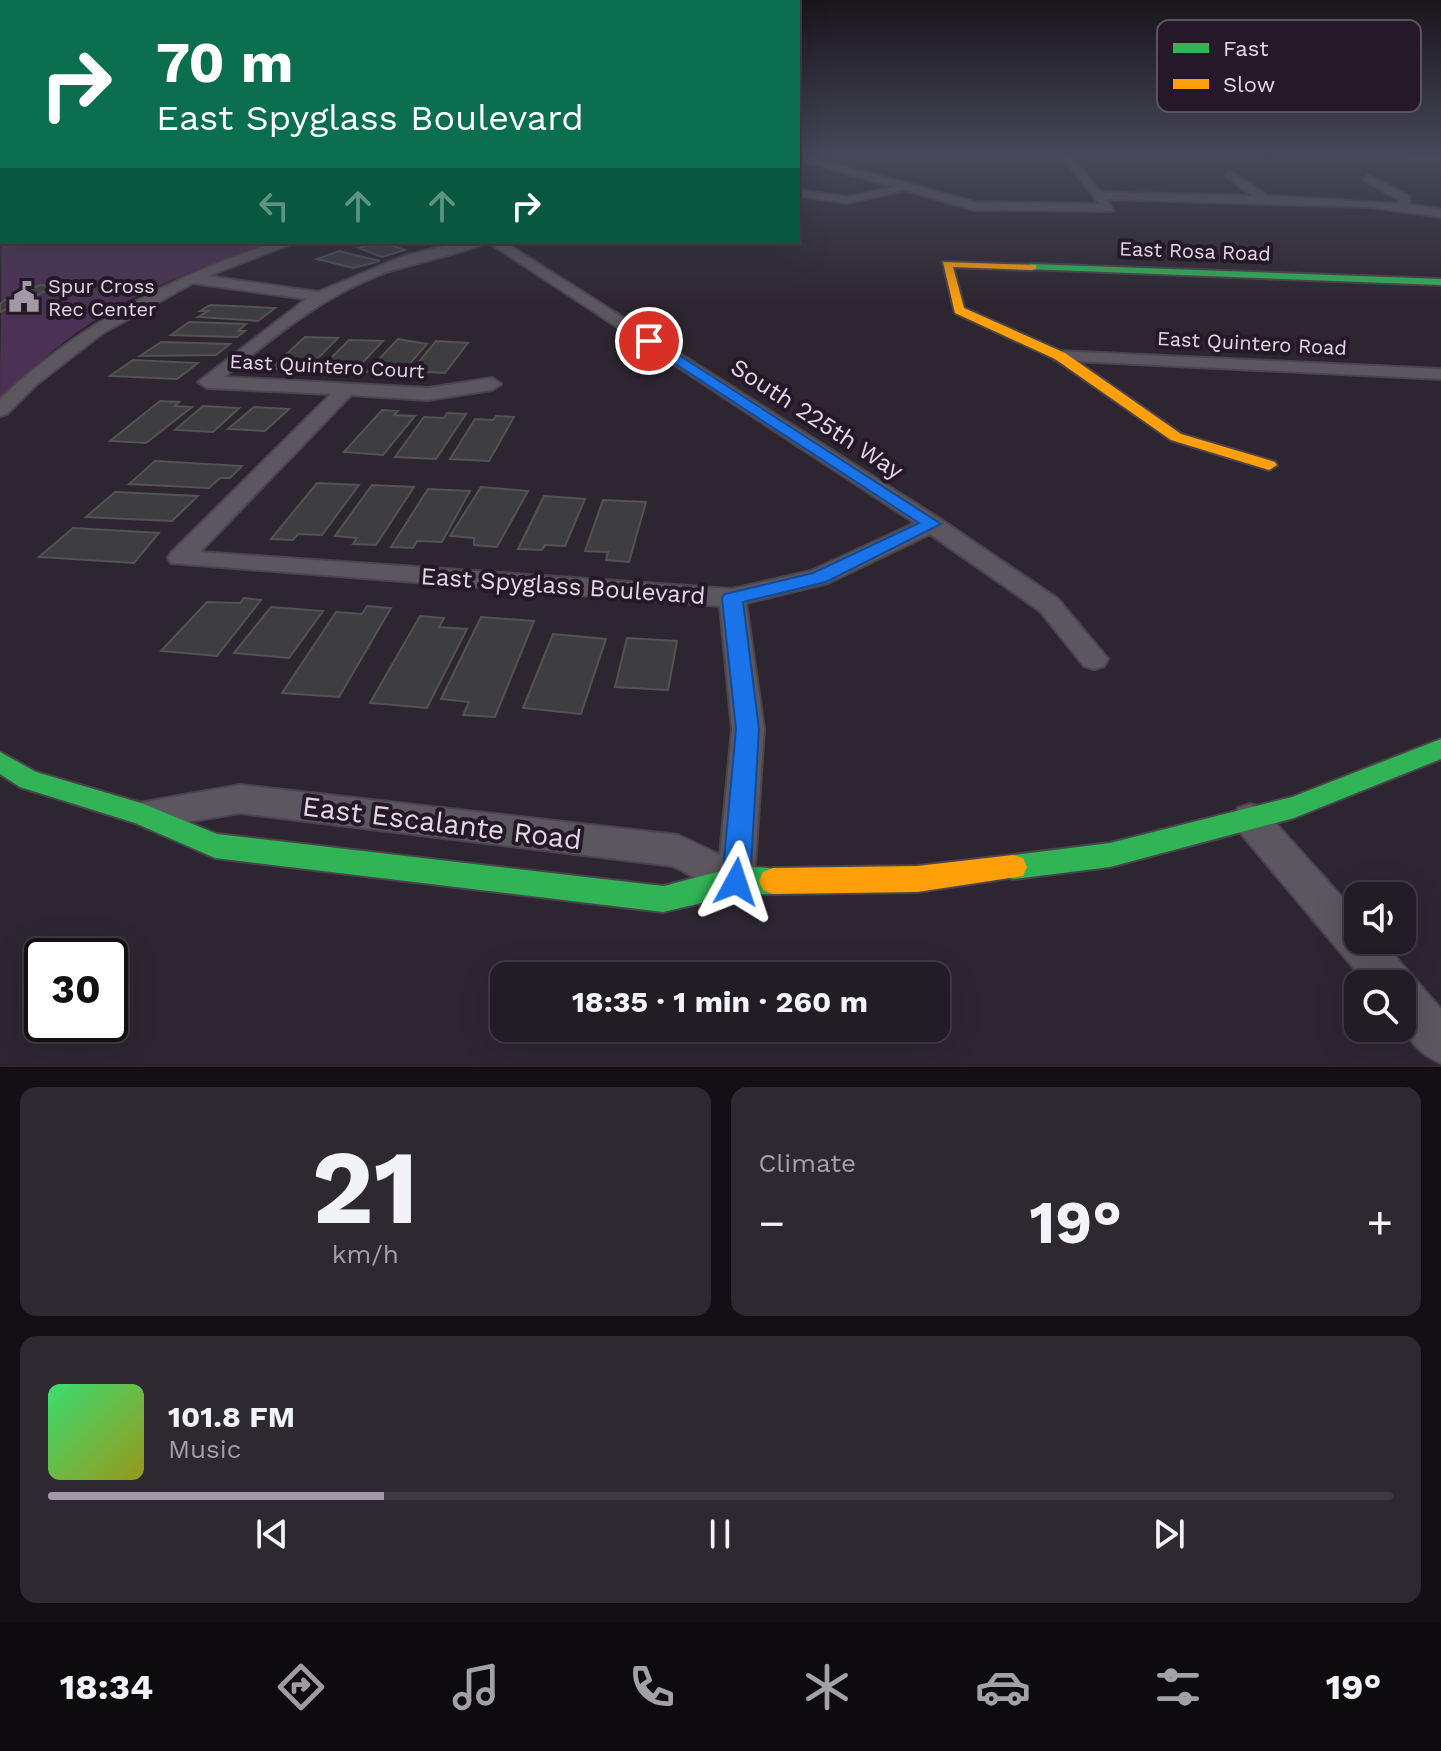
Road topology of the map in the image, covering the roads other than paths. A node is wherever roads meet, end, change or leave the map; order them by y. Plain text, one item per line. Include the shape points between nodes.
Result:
1 (970, 205) edge
2 (1107, 205) edge
3 (1359, 205) edge
4 (1403, 207) joint
5 (1441, 213) edge
6 (284, 244) edge
7 (471, 244) edge
8 (498, 244) edge
9 (193, 278) junction
10 (1441, 282) edge
11 (321, 297) junction
12 (1060, 356) junction
13 (1441, 374) edge
14 (492, 384) dead end
15 (346, 390) junction
16 (0, 410) edge
17 (1269, 465) dead end
18 (932, 524) junction
19 (732, 598) junction
20 (1094, 659) dead end
21 (1441, 749) edge
22 (0, 762) edge
23 (141, 814) junction
24 (1250, 819) junction
25 (736, 882) junction
26 (1381, 970) edge
27 (1416, 1011) edge
28 (1441, 1042) edge

1 - 2 street via 1107,209
3 - 4 street
4 - 5 street
6 - 9 street
7 - 11 street via 377,270
8 - 18 street, South 225th Way
9 - 11 street
9 - 16 street via 89,332 35,373
10 - 12 street, East Rosa Road via 947,264 959,310
11 - 15 street, East Quintero Court via 207,382
12 - 13 street, East Quintero Road
12 - 17 street via 1176,437
14 - 15 street, East Quintero Court via 428,394
15 - 19 street, East Spyglass Boulevard via 180,558
18 - 19 street, East Spyglass Boulevard via 819,577
18 - 20 street, South 225th Way via 1049,605
19 - 25 street via 748,729
21 - 24 street, East Escalante Road
22 - 23 street, East Escalante Road via 29,780
23 - 25 street, East Escalante Road via 215,846 663,899
23 - 25 street, East Escalante Road via 240,799 678,851
24 - 25 street, East Escalante Road via 1110,855 1051,863 917,879
24 - 26 street
27 - 28 street

